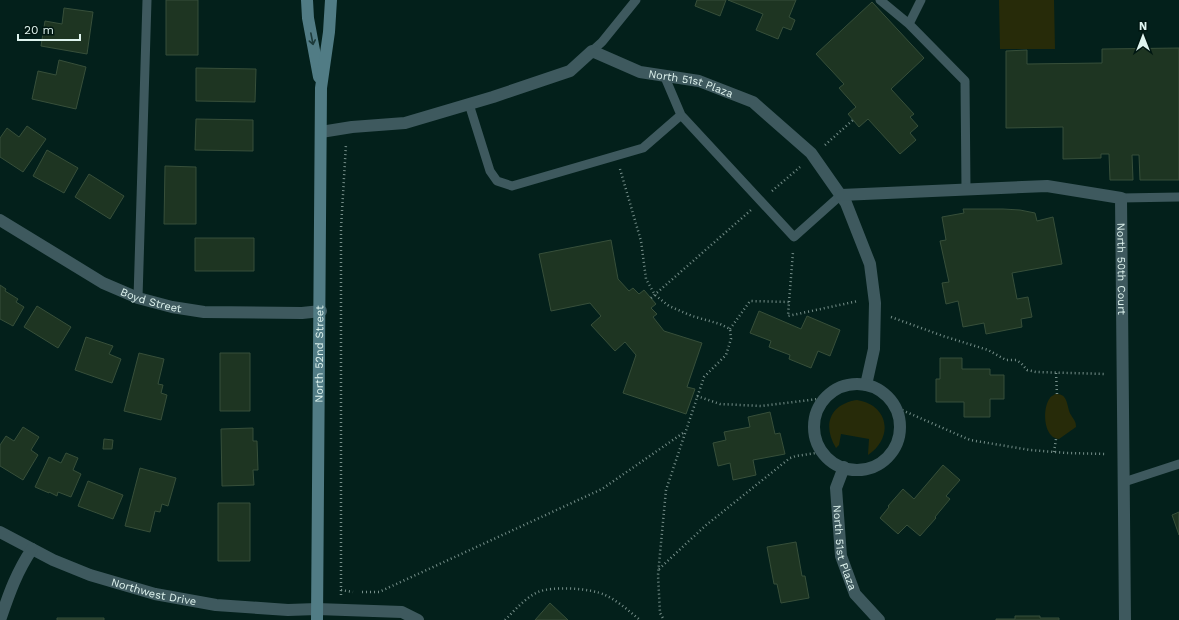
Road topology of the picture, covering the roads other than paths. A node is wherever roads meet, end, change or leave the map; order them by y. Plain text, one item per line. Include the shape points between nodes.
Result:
1 (147, 0) edge
2 (307, 0) edge
3 (331, 0) edge
4 (636, 0) edge
5 (880, 0) edge
6 (921, 0) edge
7 (909, 24) junction
8 (592, 51) junction
9 (664, 75) junction
10 (321, 88) junction
11 (469, 104) junction
12 (681, 115) junction
13 (321, 132) junction
14 (966, 189) junction
15 (841, 195) junction
16 (1179, 197) edge
17 (1121, 198) junction
18 (0, 220) edge
19 (138, 298) junction
20 (321, 311) junction
21 (866, 385) junction
22 (1179, 464) edge
23 (844, 467) junction
24 (1124, 482) junction
25 (0, 532) edge
26 (32, 549) junction
27 (317, 614) edge
28 (0, 620) edge
29 (418, 620) edge
30 (879, 620) edge
31 (1125, 620) edge

1 - 19 lane
2 -> 10 main road, North 52nd Street
3 - 10 main road, North 52nd Street
4 - 8 lane
5 - 7 lane
6 - 7 lane
7 - 14 lane via 965,81
8 - 9 street, North 51st Plaza via 640,72
8 - 11 street via 570,70
9 - 12 lane
9 - 15 street, North 51st Plaza via 700,81 753,102 811,153
10 - 13 main road, North 52nd Street
11 - 12 lane via 490,171 497,181 512,186 643,148
11 - 13 street via 405,123 347,127
12 - 15 lane via 794,237
13 - 20 main road, North 52nd Street
14 - 15 street
14 - 17 street via 1048,186
15 - 21 street, North 51st Plaza via 870,264 875,311 874,348
16 - 17 lane
17 - 24 street, North 50th Court
18 - 19 street, Boyd Street via 103,283
19 - 20 street, Boyd Street via 204,312
20 - 27 main road, North 52nd Street
21 - 23 street via 852,384 839,388 826,398 815,419 818,445 826,456
21 - 23 street via 879,390 891,400 898,412 898,441 891,454 879,464 866,469
22 - 24 lane
23 - 30 street, North 51st Plaza via 836,488 842,556 854,594
24 - 31 street, North 50th Court
25 - 26 street, Northwest Drive
26 - 27 street, Northwest Drive via 90,575 155,594 216,605
26 - 28 street via 15,577
27 - 29 street, Northwest Drive via 341,610 402,612

